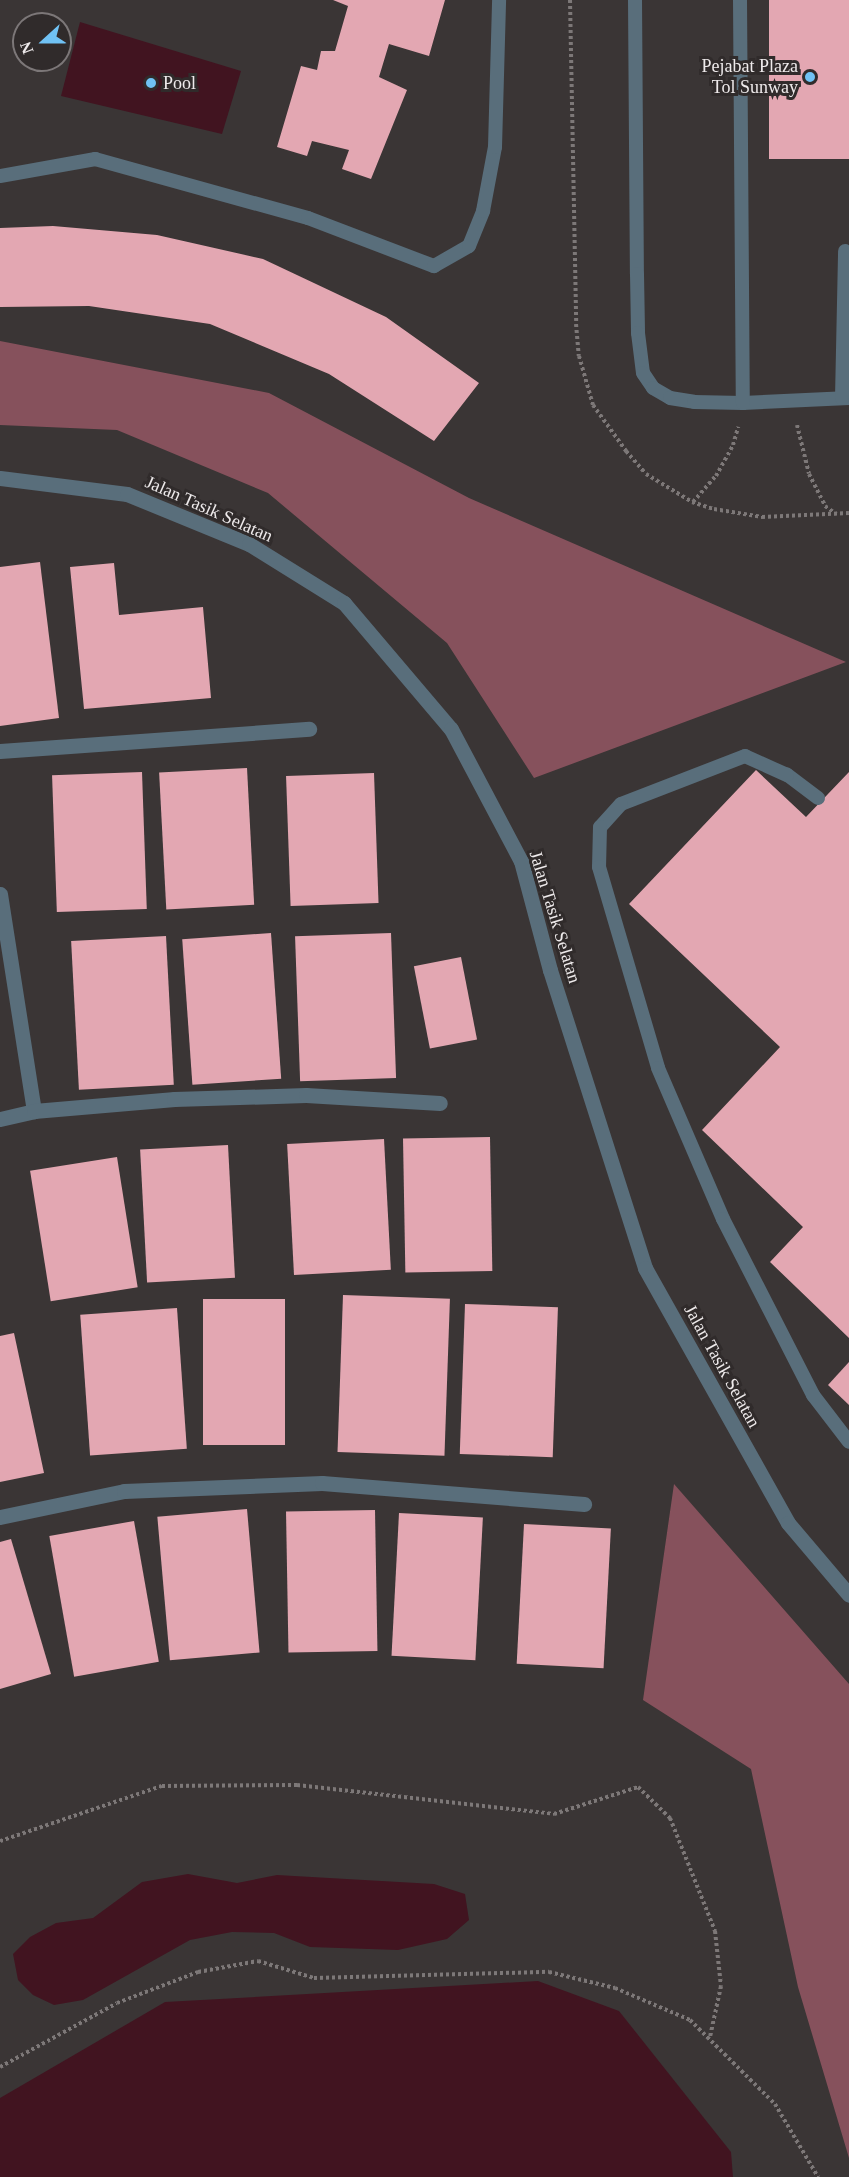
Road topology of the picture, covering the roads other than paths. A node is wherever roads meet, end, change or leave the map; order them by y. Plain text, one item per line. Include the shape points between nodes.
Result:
1 (499, 0) edge
2 (635, 0) edge
3 (740, 0) edge
4 (0, 176) edge
5 (845, 251) dead end
6 (846, 398) edge
7 (744, 403) junction
8 (0, 478) edge
9 (309, 729) dead end
10 (0, 751) edge
11 (818, 798) dead end
12 (0, 894) edge
13 (440, 1103) dead end
14 (34, 1111) junction
15 (0, 1119) edge
16 (849, 1442) edge
17 (584, 1504) dead end
18 (0, 1517) edge
19 (849, 1595) edge

1 - 4 lane via 495,147 483,211 469,246 434,266 308,218 95,159
2 - 7 lane via 638,333 643,373 653,388 670,398
3 - 7 lane
5 - 6 lane
6 - 7 lane
8 - 19 street, Jalan Tasik Selatan via 127,494 249,543 344,603 451,729 521,861 550,969 645,1268 788,1523
9 - 10 street
11 - 16 lane via 787,775 745,756 621,804 600,827 599,867 658,1068 723,1219 813,1395
12 - 14 street
13 - 14 street via 306,1095 174,1099
14 - 15 street
17 - 18 street via 322,1483 124,1491

